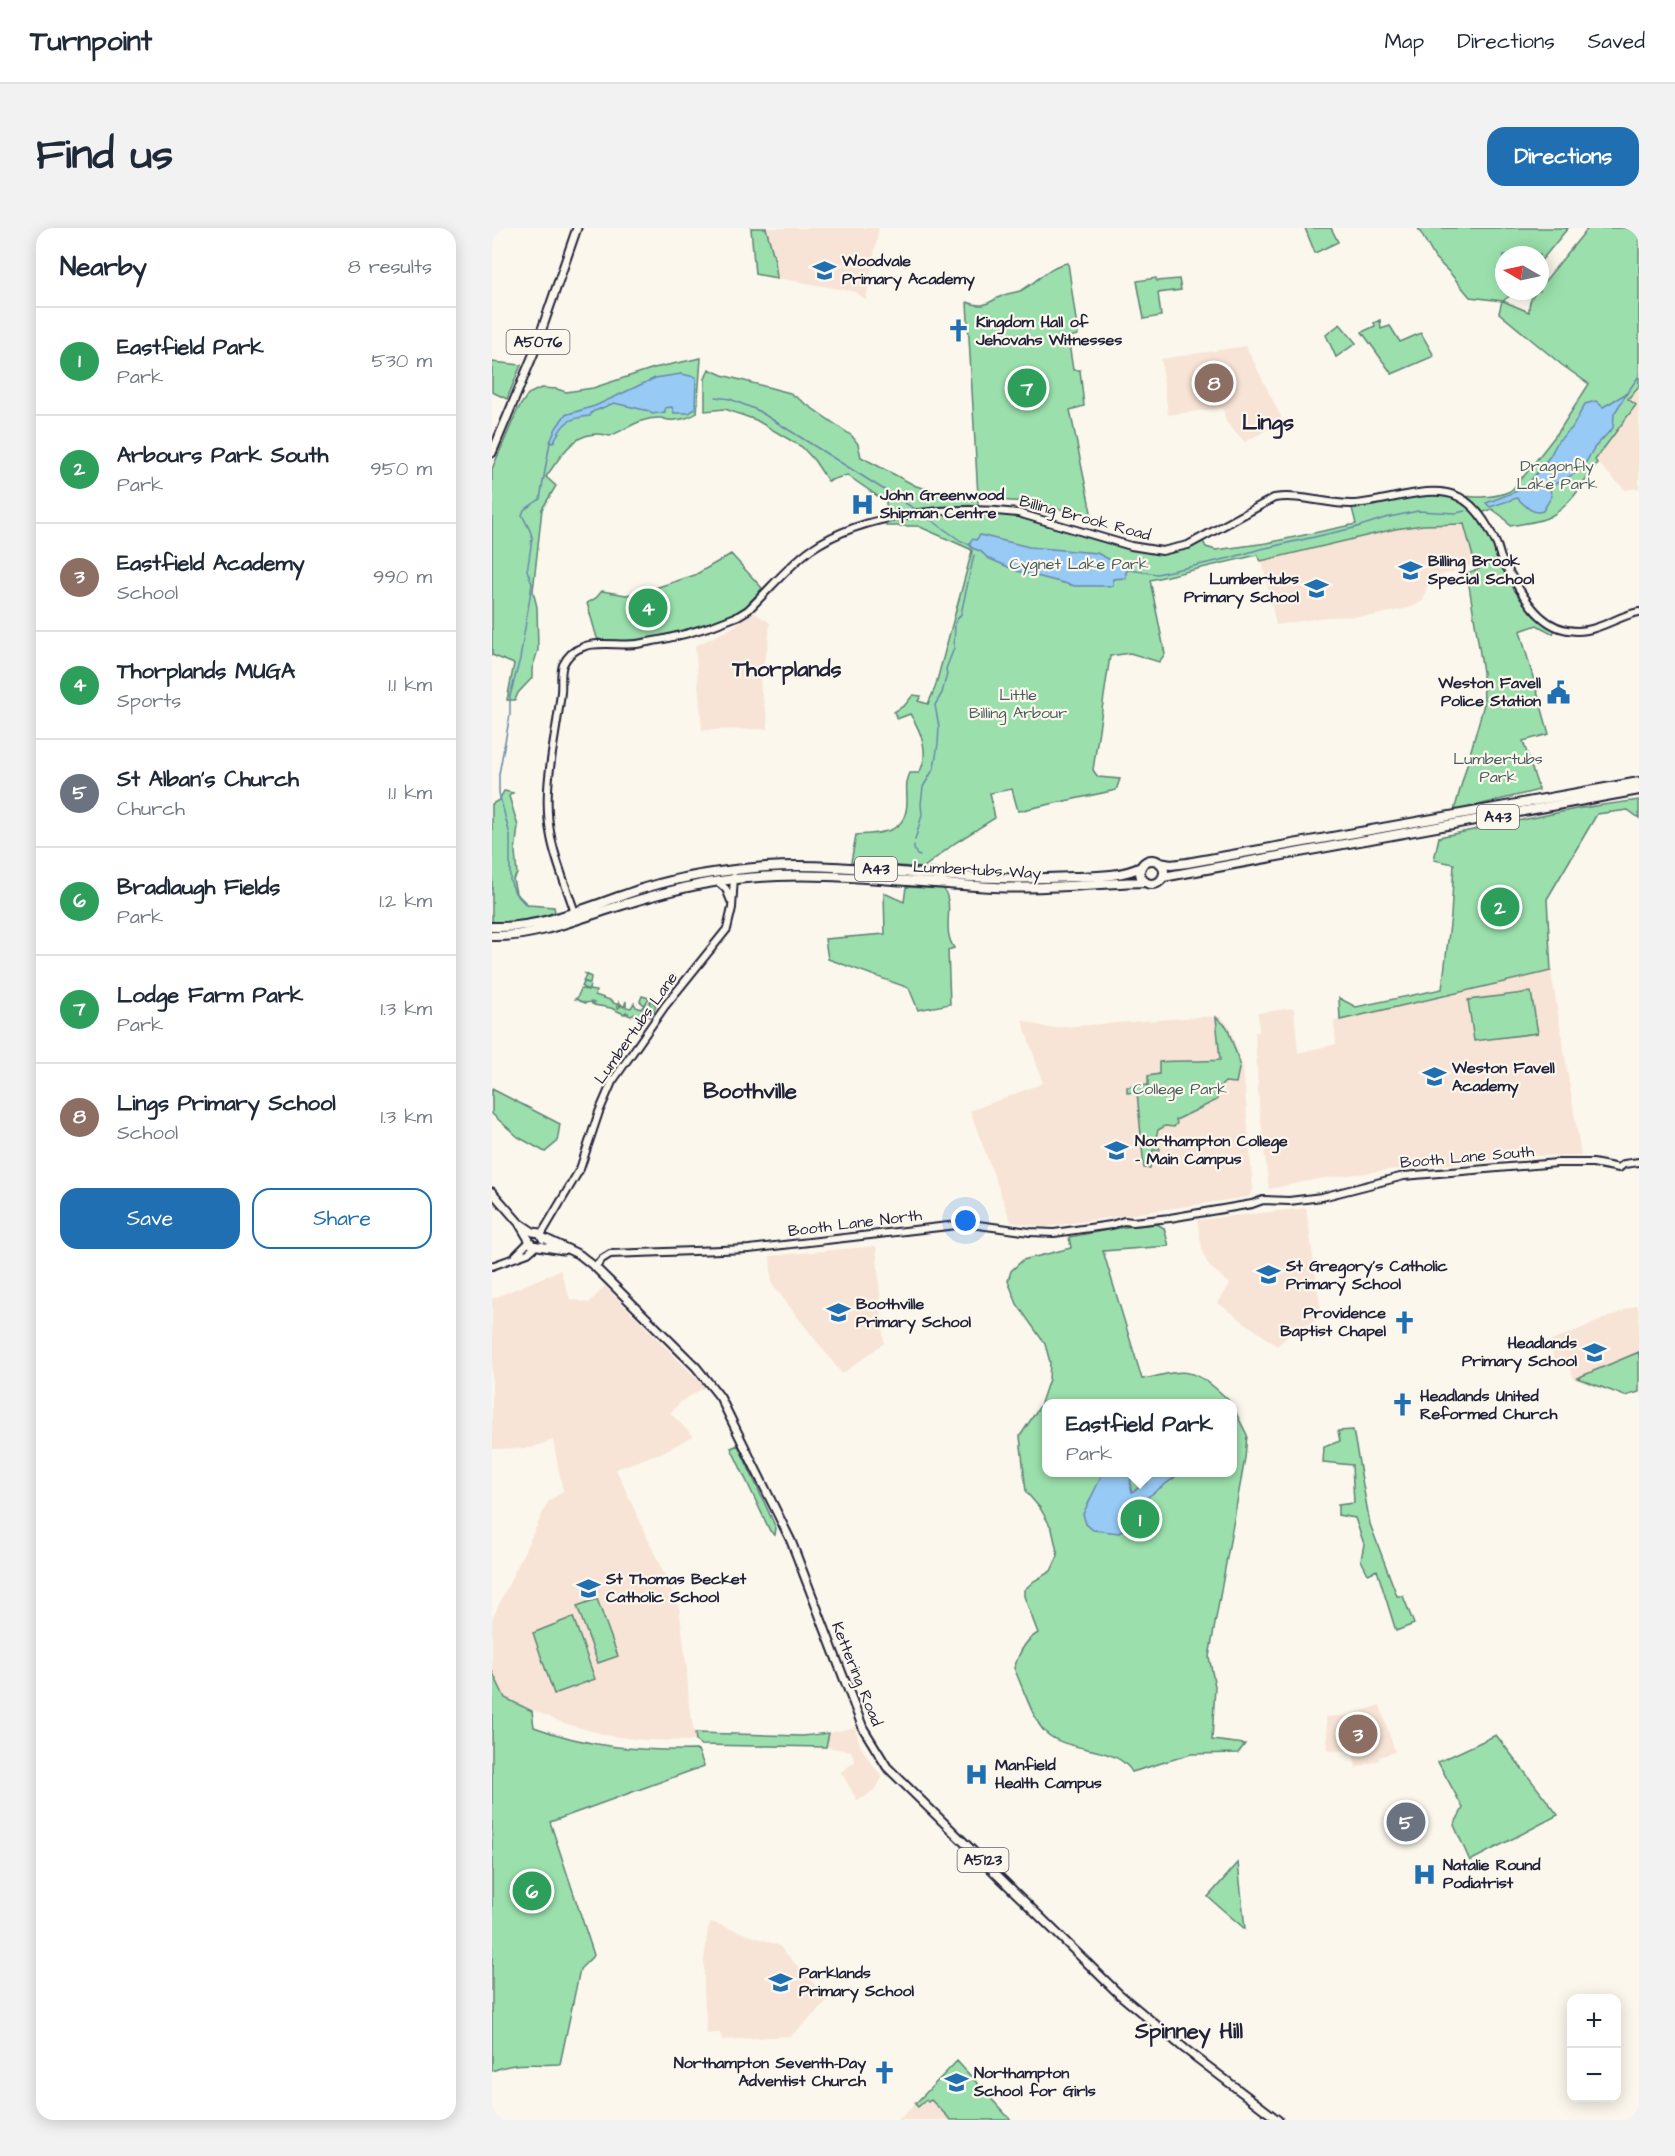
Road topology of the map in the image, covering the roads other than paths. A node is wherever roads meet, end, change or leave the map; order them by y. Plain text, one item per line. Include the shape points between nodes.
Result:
1 (577, 228) edge
2 (492, 453) edge
3 (1639, 612) edge
4 (1639, 782) edge
5 (1639, 790) edge
6 (1160, 863) junction
7 (1141, 867) junction
8 (734, 874) junction
9 (1163, 877) junction
10 (717, 881) junction
11 (1144, 882) junction
12 (732, 908) junction
13 (576, 915) junction
14 (492, 927) edge
15 (492, 936) edge
16 (1639, 1162) edge
17 (492, 1192) edge
18 (1263, 1200) joint
19 (542, 1236) junction
20 (533, 1241) junction
21 (549, 1248) junction
22 (570, 1251) junction
23 (528, 1253) junction
24 (513, 1258) junction
25 (492, 1266) edge
26 (595, 1267) junction
27 (1278, 2120) edge

1 - 2 main road, A5076 via 530,364
3 - 13 street, Billing Brook Road via 1587,630 1561,627 1540,616 1501,559 1497,543 1479,514 1458,496 1443,493 1351,504 1288,496 1274,498 1188,545 1162,551 1131,546 1018,513 978,509 953,509 865,524 831,537 793,563 738,616 638,644 590,644 568,656 561,673 547,809 555,854
4 - 6 highway, A43 via 1176,865
5 - 9 highway, A43
6 - 7 highway, A43 via 1149,861
6 - 9 highway
7 - 8 highway, Lumbertubs Way / A43 via 1125,874 1047,879 838,867 768,867
7 - 11 highway
8 - 10 highway, Lumbertubs Way / A43
8 - 11 highway, Lumbertubs Way / A43 via 841,876 1021,888
8 - 12 street, Lumbertubs Lane
8 - 13 highway, Lumbertubs Way / A43 via 691,877 648,887
9 - 11 highway, A43 via 1156,884
10 - 12 street via 726,889
10 - 13 highway, Lumbertubs Way / A43
12 - 19 street, Lumbertubs Lane via 725,932 665,1006 612,1082 580,1169
13 - 14 highway, Lumbertubs Way / A43
13 - 15 highway, Lumbertubs Way / A43 via 533,932
16 - 18 street, Booth Lane South via 1619,1168 1557,1163 1402,1176 1322,1197
17 - 20 main road, A5123
18 - 26 street, Booth Lane North via 1061,1233 957,1225 749,1249 610,1254
19 - 20 main road, Kettering Road
19 - 20 main road via 541,1243
19 - 22 main road, Kettering Road / A5123
20 - 21 main road, Kettering Road / A5123
20 - 23 street
20 - 24 street
21 - 22 main road, Kettering Road / A5123
21 - 23 street
22 - 26 main road, Kettering Road / A5123
23 - 24 street
24 - 25 street
26 - 27 main road, Kettering Road / A5123 via 696,1367 720,1397 791,1541 862,1728 888,1767 1119,1994

